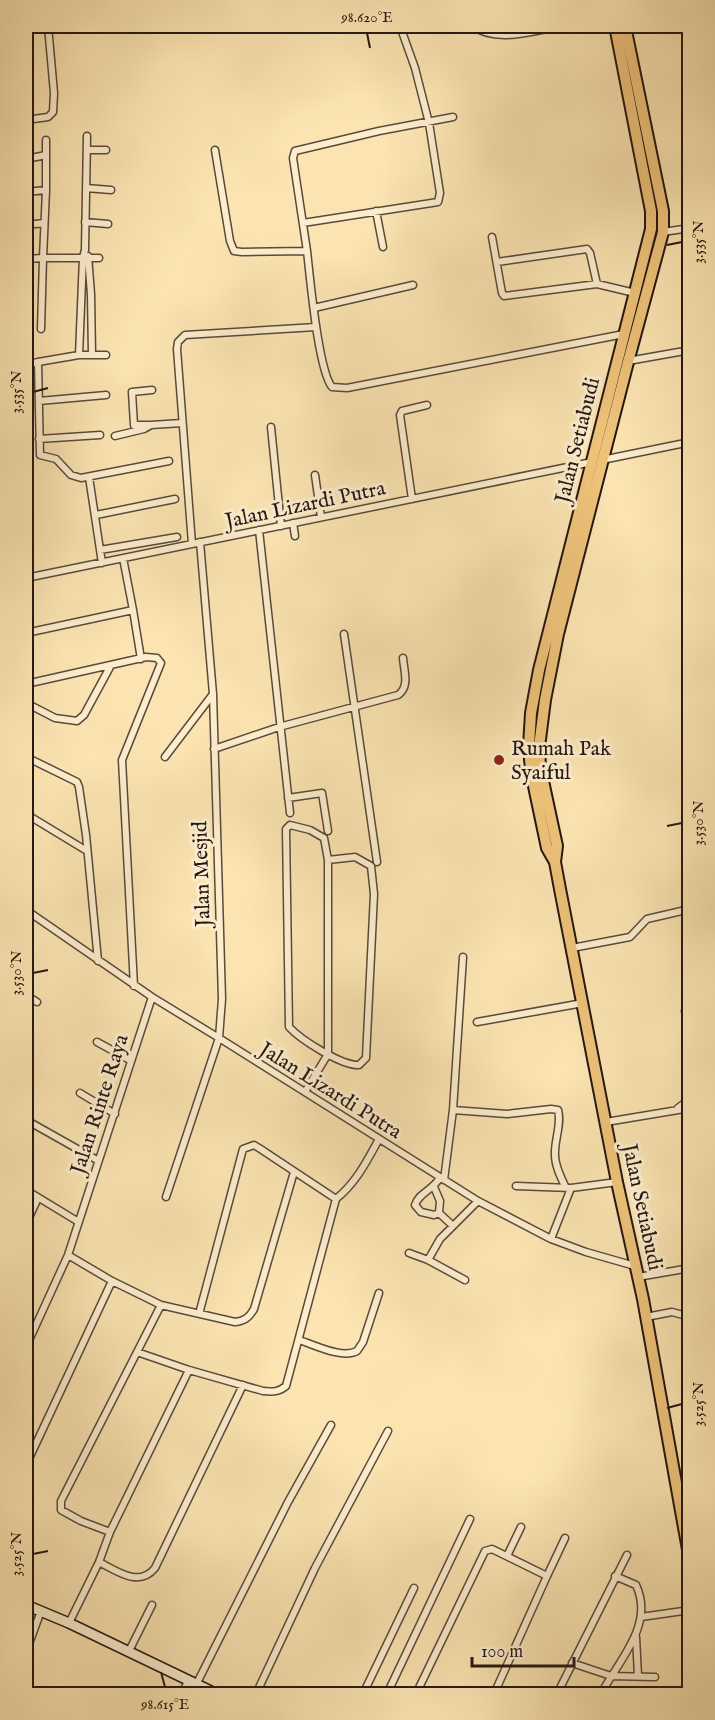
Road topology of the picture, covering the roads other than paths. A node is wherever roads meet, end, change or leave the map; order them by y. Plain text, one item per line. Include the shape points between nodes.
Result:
1 (48, 26) edge
2 (400, 26) edge
3 (473, 26) edge
4 (562, 26) edge
5 (615, 26) edge
6 (625, 26) edge
7 (453, 117) dead end
8 (26, 120) edge
9 (429, 123) junction
10 (87, 136) dead end
11 (46, 140) dead end
12 (87, 150) junction
13 (106, 150) dead end
14 (215, 150) dead end
15 (46, 155) junction
16 (26, 159) edge
17 (86, 188) junction
18 (46, 190) junction
19 (111, 190) dead end
20 (26, 192) edge
21 (376, 211) junction
22 (85, 222) junction
23 (44, 223) junction
24 (303, 223) junction
25 (108, 224) dead end
26 (26, 225) edge
27 (690, 228) edge
28 (663, 232) junction
29 (492, 237) dead end
30 (383, 247) dead end
31 (307, 251) junction
32 (43, 258) junction
33 (86, 258) junction
34 (99, 258) dead end
35 (26, 259) edge
36 (497, 262) junction
37 (597, 284) junction
38 (413, 285) dead end
39 (635, 293) junction
40 (314, 308) junction
41 (316, 327) junction
42 (41, 329) dead end
43 (624, 334) junction
44 (690, 350) edge
45 (79, 355) junction
46 (92, 355) junction
47 (106, 355) dead end
48 (38, 362) junction
49 (628, 362) junction
50 (26, 365) edge
51 (152, 390) dead end
52 (106, 395) dead end
53 (39, 401) junction
54 (428, 405) dead end
55 (182, 423) junction
56 (151, 425) junction
57 (271, 427) dead end
58 (100, 435) dead end
59 (115, 436) dead end
60 (39, 439) junction
61 (690, 442) edge
62 (597, 460) junction
63 (169, 461) dead end
64 (315, 475) dead end
65 (89, 477) junction
66 (175, 499) dead end
67 (412, 499) junction
68 (96, 515) junction
69 (321, 518) junction
70 (293, 523) junction
71 (281, 526) junction
72 (259, 530) junction
73 (295, 536) dead end
74 (177, 537) dead end
75 (200, 542) junction
76 (192, 544) junction
77 (100, 550) junction
78 (123, 558) junction
79 (102, 563) junction
80 (26, 578) edge
81 (133, 610) junction
82 (26, 633) edge
83 (344, 634) dead end
84 (403, 658) dead end
85 (141, 659) junction
86 (110, 666) junction
87 (26, 684) edge
88 (213, 694) junction
89 (26, 703) edge
90 (353, 707) junction
91 (279, 727) junction
92 (214, 749) junction
93 (26, 757) edge
94 (165, 758) dead end
95 (288, 798) junction
96 (290, 813) dead end
97 (26, 814) edge
98 (328, 831) dead end
99 (87, 851) junction
100 (328, 860) junction
101 (376, 862) dead end
102 (690, 909) edge
103 (26, 910) edge
104 (572, 948) junction
105 (464, 957) dead end
106 (98, 961) junction
107 (134, 986) junction
108 (26, 995) edge
109 (152, 997) junction
110 (37, 1002) dead end
111 (583, 1003) junction
112 (685, 1011) dead end
113 (477, 1022) dead end
114 (219, 1038) junction
115 (690, 1039) edge
116 (98, 1042) dead end
117 (328, 1054) junction
118 (130, 1060) junction
119 (305, 1092) junction
120 (80, 1093) dead end
121 (690, 1099) edge
122 (690, 1108) edge
123 (453, 1110) junction
124 (675, 1110) junction
125 (115, 1114) junction
126 (26, 1120) edge
127 (606, 1122) junction
128 (378, 1139) junction
129 (97, 1160) junction
130 (294, 1172) junction
131 (442, 1179) junction
132 (617, 1182) junction
133 (516, 1186) dead end
134 (434, 1187) junction
135 (568, 1188) junction
136 (26, 1190) edge
137 (166, 1197) dead end
138 (38, 1198) junction
139 (336, 1199) junction
140 (478, 1201) junction
141 (439, 1213) junction
142 (77, 1221) junction
143 (26, 1224) edge
144 (452, 1225) junction
145 (551, 1239) junction
146 (409, 1253) dead end
147 (68, 1255) junction
148 (428, 1260) junction
149 (690, 1268) edge
150 (637, 1272) junction
151 (465, 1280) dead end
152 (112, 1281) junction
153 (379, 1293) dead end
154 (161, 1305) junction
155 (199, 1314) junction
156 (683, 1315) dead end
157 (646, 1317) junction
158 (299, 1340) junction
159 (26, 1347) edge
160 (137, 1352) junction
161 (189, 1370) junction
162 (243, 1385) junction
163 (331, 1425) dead end
164 (388, 1431) dead end
165 (26, 1465) edge
166 (470, 1519) dead end
167 (520, 1527) dead end
168 (110, 1532) junction
169 (565, 1538) dead end
170 (627, 1555) dead end
171 (507, 1556) junction
172 (690, 1561) edge
173 (99, 1562) junction
174 (547, 1576) junction
175 (615, 1576) junction
176 (414, 1588) dead end
177 (26, 1605) edge
178 (152, 1605) dead end
179 (690, 1610) edge
180 (41, 1611) junction
181 (641, 1617) junction
182 (69, 1623) junction
183 (636, 1637) junction
184 (26, 1652) edge
185 (129, 1652) junction
186 (572, 1663) junction
187 (611, 1676) junction
188 (638, 1676) junction
189 (655, 1677) dead end
190 (192, 1683) junction
191 (182, 1695) edge
192 (217, 1695) edge
193 (256, 1695) edge
194 (363, 1695) edge
195 (387, 1695) edge
196 (417, 1695) edge
197 (494, 1695) edge
198 (557, 1695) edge
199 (601, 1695) edge

1 - 8 street via 53,112 48,117
2 - 9 street
3 - 4 street via 490,34
5 - 39 main road, Jalan Setiabudi via 651,211 651,229
6 - 28 main road, Jalan Setiabudi via 663,211
7 - 9 street
9 - 21 street via 440,193 438,202
9 - 24 street via 295,151
10 - 12 street
11 - 15 street
12 - 13 street
12 - 17 street
14 - 31 street via 234,250
15 - 16 street
15 - 18 street
17 - 19 street
17 - 22 street
18 - 20 street
18 - 23 street
21 - 24 street
21 - 30 street
22 - 25 street
22 - 33 street
23 - 26 street
23 - 32 street
24 - 31 street
27 - 28 street
28 - 49 main road, Jalan Setiabudi
29 - 36 street
31 - 40 street
32 - 33 street
32 - 35 street
32 - 42 street
33 - 34 street
33 - 45 street
33 - 46 street
36 - 37 street via 587,249
36 - 37 street via 504,296
37 - 39 street
38 - 40 street
39 - 43 main road, Jalan Setiabudi
40 - 41 street
41 - 43 street via 329,384 337,388
41 - 55 street via 185,335 177,349
43 - 62 main road, Jalan Setiabudi
44 - 49 street
45 - 46 street
45 - 48 street
46 - 47 street
48 - 50 street
48 - 53 street
49 - 62 main road, Jalan Setiabudi
51 - 56 street via 132,392 134,425
52 - 53 street
53 - 60 street
54 - 67 street via 399,415
55 - 56 street
55 - 76 street
56 - 59 street
57 - 71 street
58 - 60 street
60 - 65 street via 41,457 56,459 75,478
61 - 62 street, Jalan Lizardi Putra
62 - 67 street, Jalan Lizardi Putra
62 - 104 main road, Jalan Setiabudi via 541,728 540,775 557,846 555,862
63 - 65 street
64 - 69 street
65 - 68 street
66 - 68 street
67 - 69 street, Jalan Lizardi Putra
68 - 77 street
69 - 70 street, Jalan Lizardi Putra
70 - 71 street, Jalan Lizardi Putra
70 - 73 street
71 - 72 street, Jalan Lizardi Putra
72 - 75 street, Jalan Lizardi Putra
72 - 91 street
74 - 77 street
75 - 76 street, Jalan Lizardi Putra
75 - 88 street, Jalan Mesjid
76 - 78 street, Jalan Lizardi Putra
77 - 79 street
78 - 79 street, Jalan Lizardi Putra
78 - 81 street
79 - 80 street, Jalan Lizardi Putra
81 - 82 street
81 - 85 street
83 - 90 street
84 - 90 street via 402,693
85 - 86 street
85 - 107 street via 157,658 161,666 122,760
86 - 87 street
86 - 89 street via 77,721 55,718
88 - 92 street, Jalan Mesjid
88 - 94 street
90 - 91 street
90 - 101 street
91 - 92 street
91 - 95 street
92 - 114 street, Jalan Mesjid via 222,999
93 - 99 street via 77,782
95 - 96 street
95 - 98 street via 322,793
97 - 99 street
99 - 106 street
100 - 117 street
100 - 117 street via 355,857 371,866 374,894 366,1058 354,1066
100 - 117 street via 324,838 302,827 286,827 289,1027
102 - 104 street via 647,919 630,937
103 - 106 street, Jalan Lizardi Putra
104 - 111 main road, Jalan Setiabudi
105 - 123 street
106 - 107 street, Jalan Lizardi Putra
107 - 109 street, Jalan Lizardi Putra
108 - 110 street
109 - 114 street, Jalan Lizardi Putra
109 - 118 street, Jalan Rinte Raya
111 - 113 street
111 - 127 main road, Jalan Setiabudi
112 - 115 street
114 - 119 street, Jalan Lizardi Putra
114 - 137 street, Jalan Mesjid
116 - 118 street
117 - 119 street
118 - 125 street, Jalan Rinte Raya
119 - 128 street, Jalan Lizardi Putra
120 - 125 street
121 - 124 street
122 - 124 street
123 - 131 street
123 - 135 street via 507,1114 558,1110 555,1161
124 - 127 street
125 - 129 street, Jalan Rinte Raya
126 - 129 street
127 - 132 main road, Jalan Setiabudi
128 - 131 street, Jalan Lizardi Putra
128 - 139 street via 362,1170
129 - 142 street, Jalan Rinte Raya
130 - 139 street
130 - 155 street via 251,1315 234,1322
130 - 155 street via 254,1146 243,1149
131 - 134 street
131 - 140 street, Jalan Lizardi Putra
132 - 135 street
132 - 150 main road, Jalan Setiabudi
133 - 135 street
134 - 141 street via 440,1201
134 - 141 street via 418,1197 416,1207 427,1214
135 - 145 street
136 - 138 street
138 - 142 street
138 - 143 street
139 - 158 street
140 - 144 street
140 - 145 street, Jalan Lizardi Putra
141 - 144 street
142 - 147 street, Jalan Rinte Raya
144 - 148 street
145 - 150 street, Jalan Lizardi Putra
146 - 148 street
147 - 152 street
147 - 159 street, Jalan Rinte Raya
148 - 151 street
149 - 150 street
150 - 157 main road, Jalan Setiabudi
152 - 154 street
152 - 165 street
153 - 158 street via 357,1352 336,1352
154 - 155 street
154 - 160 street
156 - 157 street via 672,1312
157 - 172 main road, Jalan Setiabudi
158 - 162 street via 286,1386 272,1392
160 - 161 street
160 - 168 street via 60,1507 73,1517
161 - 162 street
161 - 168 street
162 - 173 street via 155,1568 139,1578
163 - 190 street
164 - 193 street via 315,1568
166 - 195 street
167 - 171 street
168 - 173 street
169 - 174 street
170 - 175 street
171 - 174 street
171 - 196 street via 492,1549 484,1553
173 - 182 street
174 - 197 street
175 - 181 street via 636,1585
175 - 186 street
176 - 194 street
177 - 180 street
178 - 185 street
179 - 181 street
180 - 182 street
180 - 184 street
181 - 183 street
182 - 185 street
183 - 187 street
183 - 188 street
185 - 190 street
186 - 187 street
186 - 198 street
187 - 188 street
187 - 199 street
188 - 189 street
190 - 191 street
190 - 192 street

